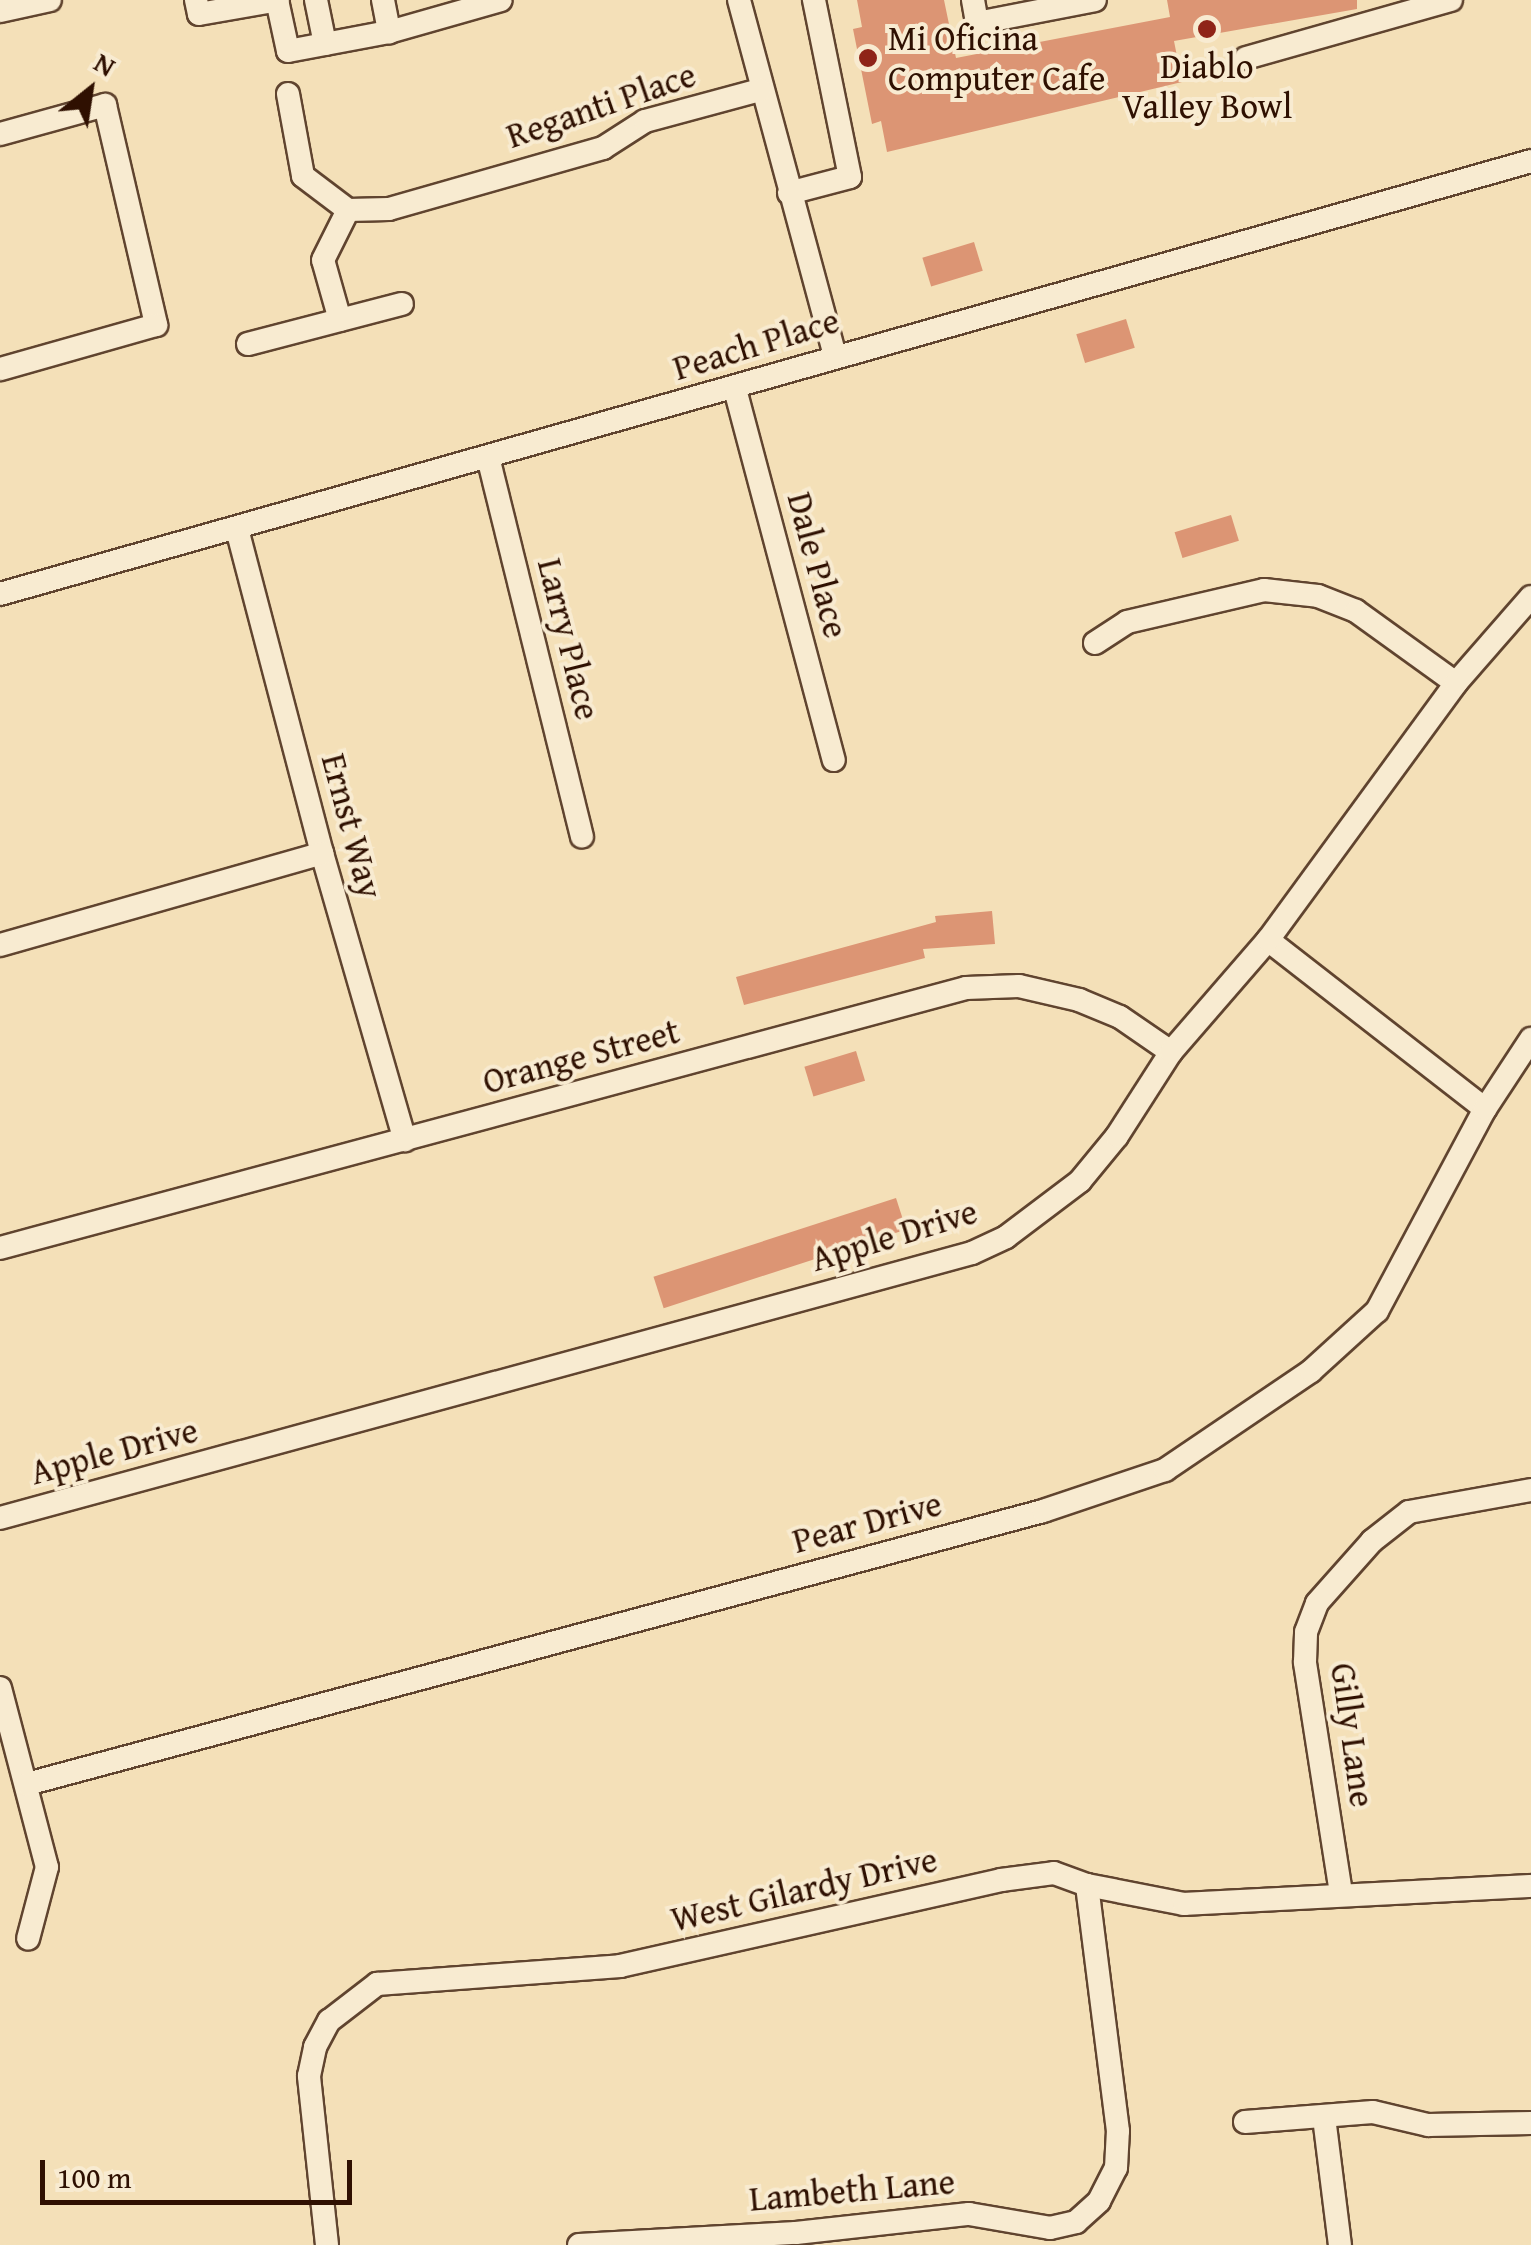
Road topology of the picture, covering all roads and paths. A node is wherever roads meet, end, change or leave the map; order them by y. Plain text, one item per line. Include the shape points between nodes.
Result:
1 (50, 0) edge
2 (196, 0) edge
3 (277, 0) edge
4 (316, 0) edge
5 (383, 0) edge
6 (500, 0) edge
7 (738, 0) edge
8 (814, 0) edge
9 (973, 0) edge
10 (1096, 0) edge
11 (1451, 0) edge
12 (0, 11) edge
13 (389, 32) junction
14 (325, 44) junction
15 (1246, 58) dead end
16 (760, 90) junction
17 (288, 94) dead end
18 (0, 134) edge
19 (1531, 161) edge
20 (789, 193) junction
21 (348, 210) junction
22 (402, 304) dead end
23 (340, 320) junction
24 (248, 344) dead end
25 (835, 356) junction
26 (0, 369) edge
27 (735, 389) junction
28 (488, 457) junction
29 (237, 528) junction
30 (0, 594) edge
31 (1531, 597) edge
32 (1096, 644) dead end
33 (1456, 683) junction
34 (834, 760) dead end
35 (582, 837) dead end
36 (322, 853) junction
37 (1268, 940) junction
38 (0, 944) edge
39 (1531, 1039) edge
40 (1171, 1052) junction
41 (1485, 1109) junction
42 (405, 1140) junction
43 (0, 1248) edge
44 (1531, 1490) edge
45 (0, 1518) edge
46 (0, 1688) edge
47 (27, 1784) junction
48 (1088, 1886) junction
49 (1531, 1886) edge
50 (1341, 1893) junction
51 (28, 1939) dead end
52 (1324, 2117) junction
53 (1244, 2122) dead end
54 (1531, 2123) edge
55 (326, 2245) edge
56 (579, 2245) edge
57 (1340, 2245) edge

1 - 12 street
2 - 3 street via 198,14
3 - 14 street via 288,51
4 - 14 street
5 - 13 street
6 - 13 street
7 - 16 street
8 - 20 street via 850,177
9 - 10 street via 977,23
11 - 15 street
13 - 14 street
16 - 20 street
16 - 21 street, Reganti Place via 645,121 602,148 389,209
17 - 21 street via 303,176
18 - 26 street via 106,105 156,325
19 - 25 street, Peach Place
20 - 25 street
21 - 23 street via 322,260
22 - 23 street
23 - 24 street
25 - 27 street, Peach Place
27 - 28 street, Peach Place
27 - 34 street, Dale Place
28 - 29 street, Peach Place
28 - 35 street, Larry Place
29 - 30 street, Peach Place
29 - 36 street, Ernst Way
31 - 33 street, Apple Drive
32 - 33 street via 1127,622 1264,590 1318,596 1356,611
33 - 37 street, Apple Drive
36 - 38 street
36 - 42 street, Ernst Way
37 - 40 street, Apple Drive
37 - 41 street
39 - 41 street, Pear Drive
40 - 42 street, Orange Street via 1079,1000 1019,986 966,988
40 - 45 street, Apple Drive via 1080,1181 1006,1237 972,1253
41 - 47 street, Pear Drive via 1377,1311 1311,1372 1165,1470 1043,1510
42 - 43 street, Orange Street
44 - 50 street, Gilly Lane via 1409,1512 1372,1540 1317,1603 1305,1662
46 - 47 street
47 - 51 street via 47,1867
48 - 50 street, West Gilardy Drive via 1184,1904
48 - 55 street, West Gilardy Drive via 1054,1873 1001,1880 620,1966 377,1984 329,2021 309,2076
48 - 56 street, Lambeth Lane via 1118,2132 1116,2168 1100,2201 1076,2222 1050,2228 968,2214 796,2233
49 - 50 street, West Gilardy Drive
52 - 53 street
52 - 54 street via 1373,2112 1428,2125
52 - 57 street

